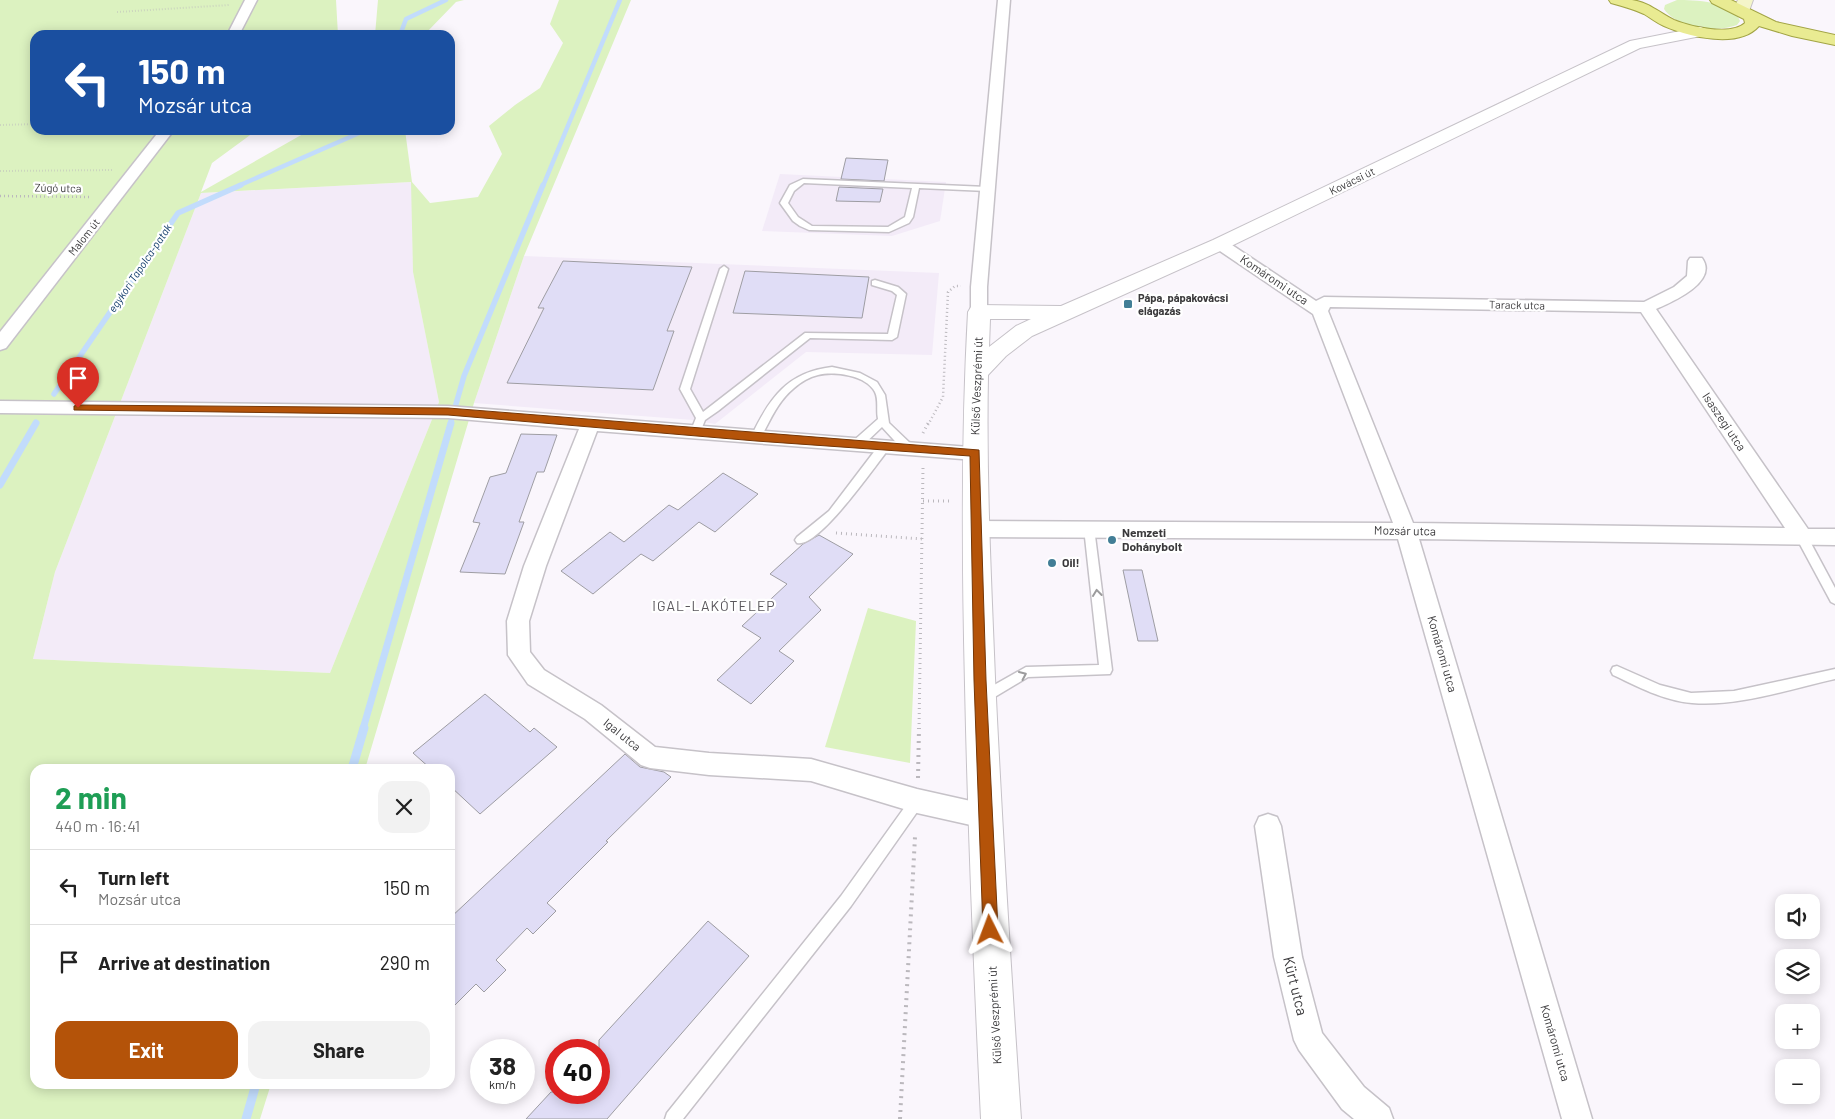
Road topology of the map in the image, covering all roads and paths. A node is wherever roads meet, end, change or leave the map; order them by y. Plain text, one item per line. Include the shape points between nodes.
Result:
1 (1004, 0) edge
2 (1616, 0) edge
3 (1717, 0) edge
4 (251, 2) edge
5 (1747, 9) edge
6 (1654, 10) edge
7 (117, 12) dead end
8 (236, 30) edge
9 (1700, 32) junction
10 (1742, 32) junction
11 (1835, 40) edge
12 (1636, 44) junction
13 (1835, 44) edge
14 (30, 124) edge
15 (0, 126) edge
16 (163, 135) edge
17 (138, 170) junction
18 (0, 171) edge
19 (916, 185) junction
20 (988, 189) junction
21 (0, 196) edge
22 (115, 198) junction
23 (1220, 244) junction
24 (1696, 261) dead end
25 (724, 269) dead end
26 (875, 283) dead end
27 (979, 287) junction
28 (1646, 307) junction
29 (1320, 311) junction
30 (1066, 313) junction
31 (979, 318) junction
32 (1024, 331) junction
33 (0, 344) edge
34 (978, 372) junction
35 (0, 407) edge
36 (883, 420) junction
37 (590, 424) junction
38 (698, 425) junction
39 (756, 437) junction
40 (856, 445) junction
41 (884, 447) junction
42 (915, 449) junction
43 (975, 453) junction
44 (975, 528) junction
45 (1090, 528) junction
46 (811, 531) junction
47 (1406, 531) junction
48 (1802, 537) junction
49 (1835, 537) edge
50 (923, 539) junction
51 (800, 540) dead end
52 (1835, 599) edge
53 (1617, 671) dead end
54 (1835, 674) edge
55 (980, 699) junction
56 (917, 801) junction
57 (984, 816) junction
58 (1268, 826) dead end
59 (673, 1119) edge
60 (900, 1119) edge
61 (1001, 1119) edge
62 (1378, 1119) edge
63 (1577, 1119) edge

1 - 20 street
2 - 6 main road
3 - 5 main road
4 - 7 path
4 - 8 street
5 - 10 main road via 1754,24
5 - 11 main road via 1783,28
6 - 9 main road via 1676,26
6 - 12 street, Kovácsi út
9 - 10 main road
9 - 12 street, Kovácsi út
10 - 13 main road
12 - 23 street, Kovácsi út
14 - 15 path
16 - 17 street, Malom út
17 - 18 path
17 - 22 street, Malom út
19 - 19 lane via 909,217 889,230 802,226 784,203 794,184 803,181
19 - 20 lane
20 - 27 street
21 - 22 path, Zúgó utca
22 - 33 street, Malom út
23 - 29 street, Komáromi utca
23 - 30 street, Kovácsi út
24 - 28 street, Tarack utca via 1696,275 1692,282
25 - 38 lane via 685,389
26 - 38 lane via 902,294 892,338 808,335
27 - 31 street
27 - 42 path via 955,286 948,292 943,397
28 - 29 street, Tarack utca via 1324,302
28 - 48 street, Isaszegi utca
29 - 47 street, Komáromi utca
30 - 31 street, Kovácsi út
30 - 32 street, Kovácsi út
31 - 32 street via 997,332
31 - 34 street, Külső Veszprémi út
32 - 34 street, Kovácsi út
34 - 43 street, Külső Veszprémi út
35 - 37 street via 448,412
36 - 39 lane via 883,401 878,388 870,380 844,371 816,371 804,375 782,392 764,416
36 - 40 lane
36 - 42 lane via 894,435
37 - 38 street
37 - 56 street, Igal utca via 535,566 518,621 519,655 536,677 594,712 650,757 811,770
38 - 39 street
39 - 40 street
40 - 41 street
41 - 42 street
41 - 46 lane via 833,514
42 - 43 street
42 - 50 path
43 - 44 street, Külső Veszprémi út
44 - 45 street, Mozsár utca
44 - 55 street, Külső Veszprémi út
45 - 47 street, Mozsár utca
55 -> 45 lane via 1026,672 1106,670
46 - 50 path
46 - 51 lane
47 - 48 street, Mozsár utca
47 - 63 street, Komáromi utca
48 - 49 street, Mozsár utca
48 - 52 lane
50 - 56 path
53 - 54 lane via 1658,690 1691,698 1734,696
55 - 57 street, Külső Veszprémi út
56 - 57 street, Igal utca
56 - 59 lane via 846,901
56 - 60 path
57 - 61 street, Külső Veszprémi út
58 - 62 street, Kürt utca via 1288,957 1309,1040 1353,1098

